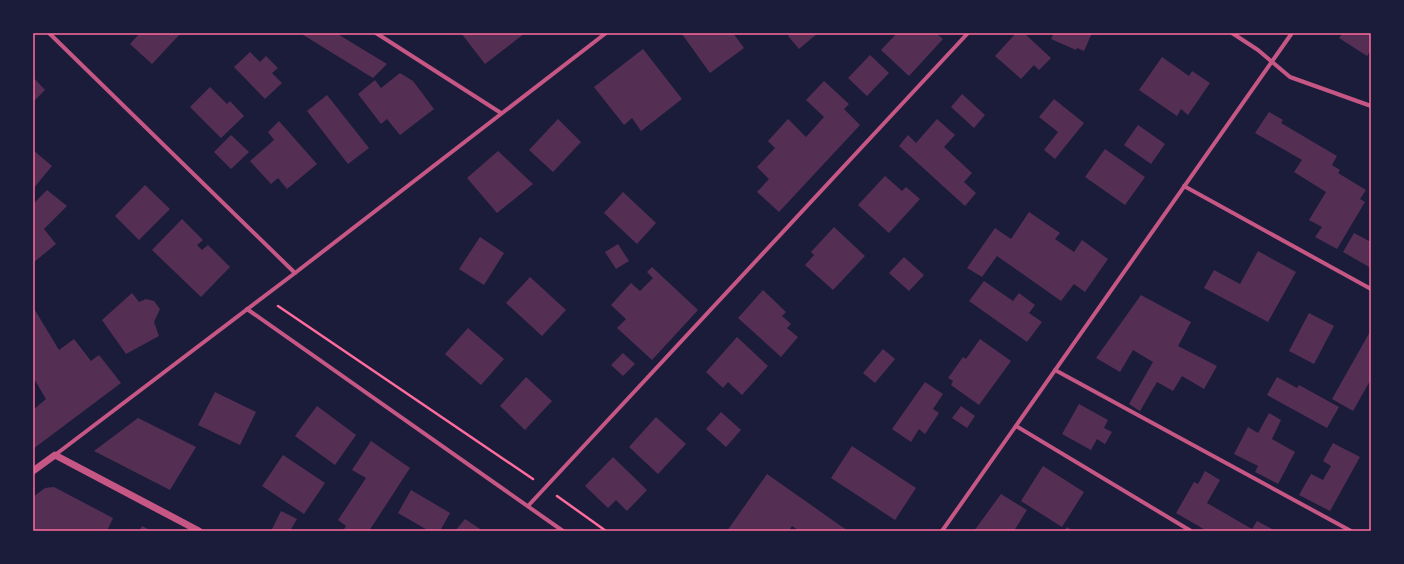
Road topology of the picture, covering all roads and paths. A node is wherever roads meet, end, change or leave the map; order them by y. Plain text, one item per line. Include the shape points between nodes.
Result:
1 (48, 33) edge
2 (376, 33) edge
3 (606, 33) edge
4 (968, 33) edge
5 (1232, 33) edge
6 (1292, 33) edge
7 (1272, 61) junction
8 (1371, 106) edge
9 (500, 113) junction
10 (1184, 186) junction
11 (295, 273) junction
12 (1371, 289) edge
13 (264, 296) junction
14 (247, 309) junction
15 (1055, 370) junction
16 (1016, 426) junction
17 (55, 455) junction
18 (33, 471) edge
19 (545, 487) junction
20 (528, 506) junction
21 (200, 531) edge
22 (563, 531) edge
23 (606, 531) edge
24 (942, 531) edge
25 (1190, 531) edge
26 (1351, 531) edge

1 - 11 street
2 - 9 street
3 - 9 street
4 - 19 street
5 - 7 street
6 - 7 street
7 - 8 street via 1290,77
7 - 10 street
9 - 11 street
10 - 12 street
10 - 15 street
11 - 13 street
13 - 14 street
13 - 19 path
14 - 17 street
14 - 20 street
15 - 16 street
15 - 26 street
16 - 24 street
16 - 25 street
17 - 18 street
17 - 21 street
19 - 20 street
19 - 23 path
20 - 22 street

